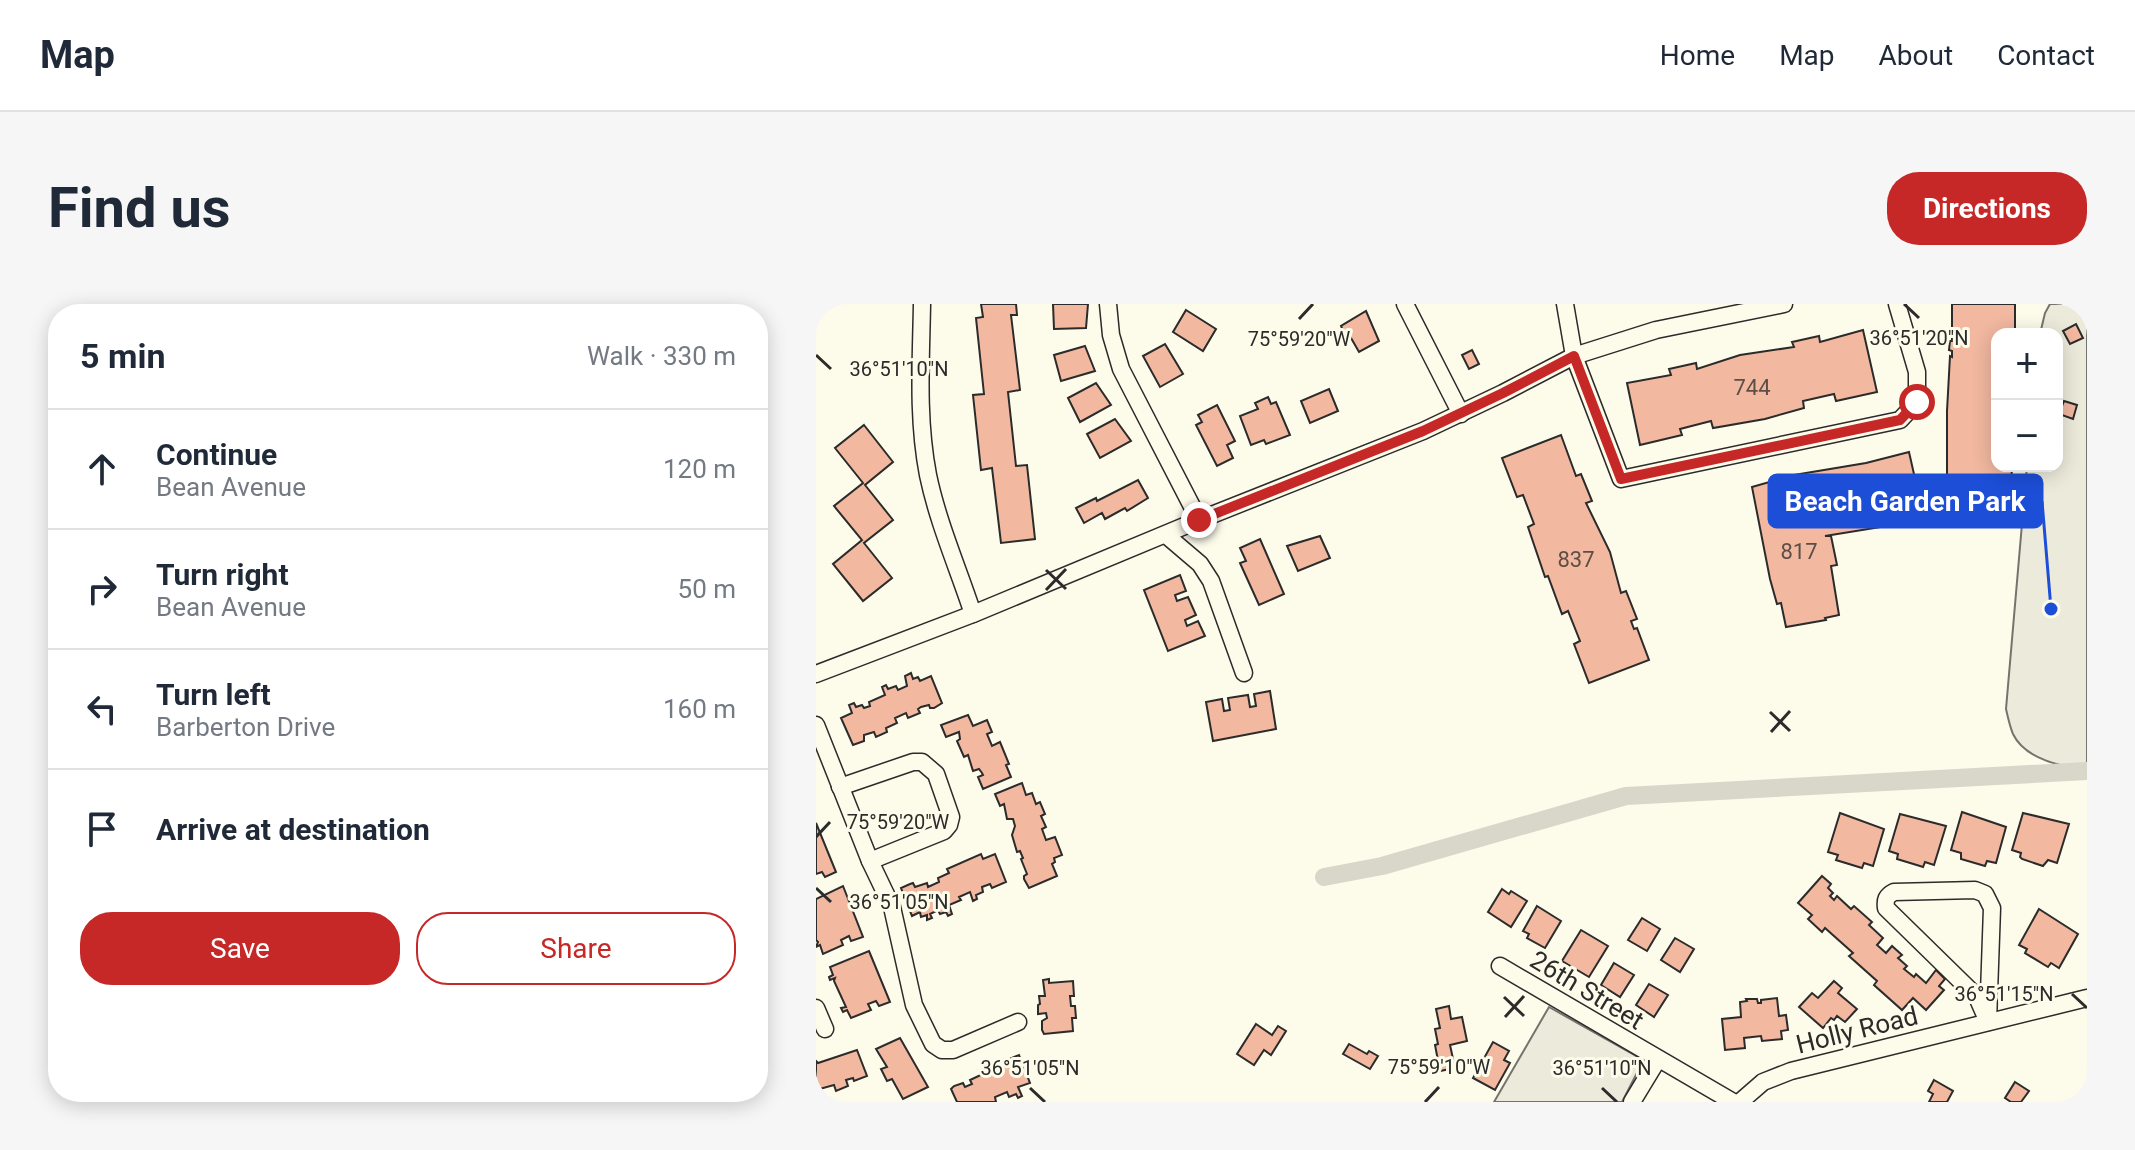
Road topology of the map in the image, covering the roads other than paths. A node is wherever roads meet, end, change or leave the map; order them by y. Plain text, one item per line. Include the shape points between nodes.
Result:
1 (922, 304) edge
2 (1108, 304) edge
3 (1405, 304) edge
4 (1565, 304) edge
5 (1784, 304) edge
6 (1897, 304) edge
7 (1574, 356) junction
8 (1461, 414) junction
9 (1199, 520) junction
10 (1166, 535) junction
11 (973, 614) junction
12 (1244, 673) dead end
13 (816, 674) edge
14 (816, 725) edge
15 (840, 787) junction
16 (870, 861) junction
17 (1500, 966) dead end
18 (2087, 998) edge
19 (816, 1008) edge
20 (1018, 1022) dead end
21 (1988, 1022) junction
22 (825, 1029) dead end
23 (1658, 1059) junction
24 (1632, 1102) edge
25 (1733, 1102) edge
26 (1740, 1102) edge

1 - 11 street via 919,400 929,476
2 - 9 street via 1121,369
3 - 8 street
4 - 7 street
5 - 7 street via 1656,330
6 - 7 street via 1917,372 1917,402 1900,420 1621,479
7 - 8 street
8 - 9 street
9 - 10 street
10 - 11 street
10 - 12 street via 1200,564 1211,581
11 - 13 street
14 - 15 street
15 - 16 street
15 - 16 street via 913,762 922,762 936,774 949,825
16 - 20 street via 892,907 910,992 933,1044 953,1050
17 - 23 street, 26th Street
18 - 21 street, Holly Road
19 - 22 street
21 - 21 street via 1992,908 1985,894 1975,890 1888,895 1886,908 1977,997
21 - 26 street, Holly Road via 1791,1071 1763,1082
23 - 24 street
23 - 25 street, 26th Street

